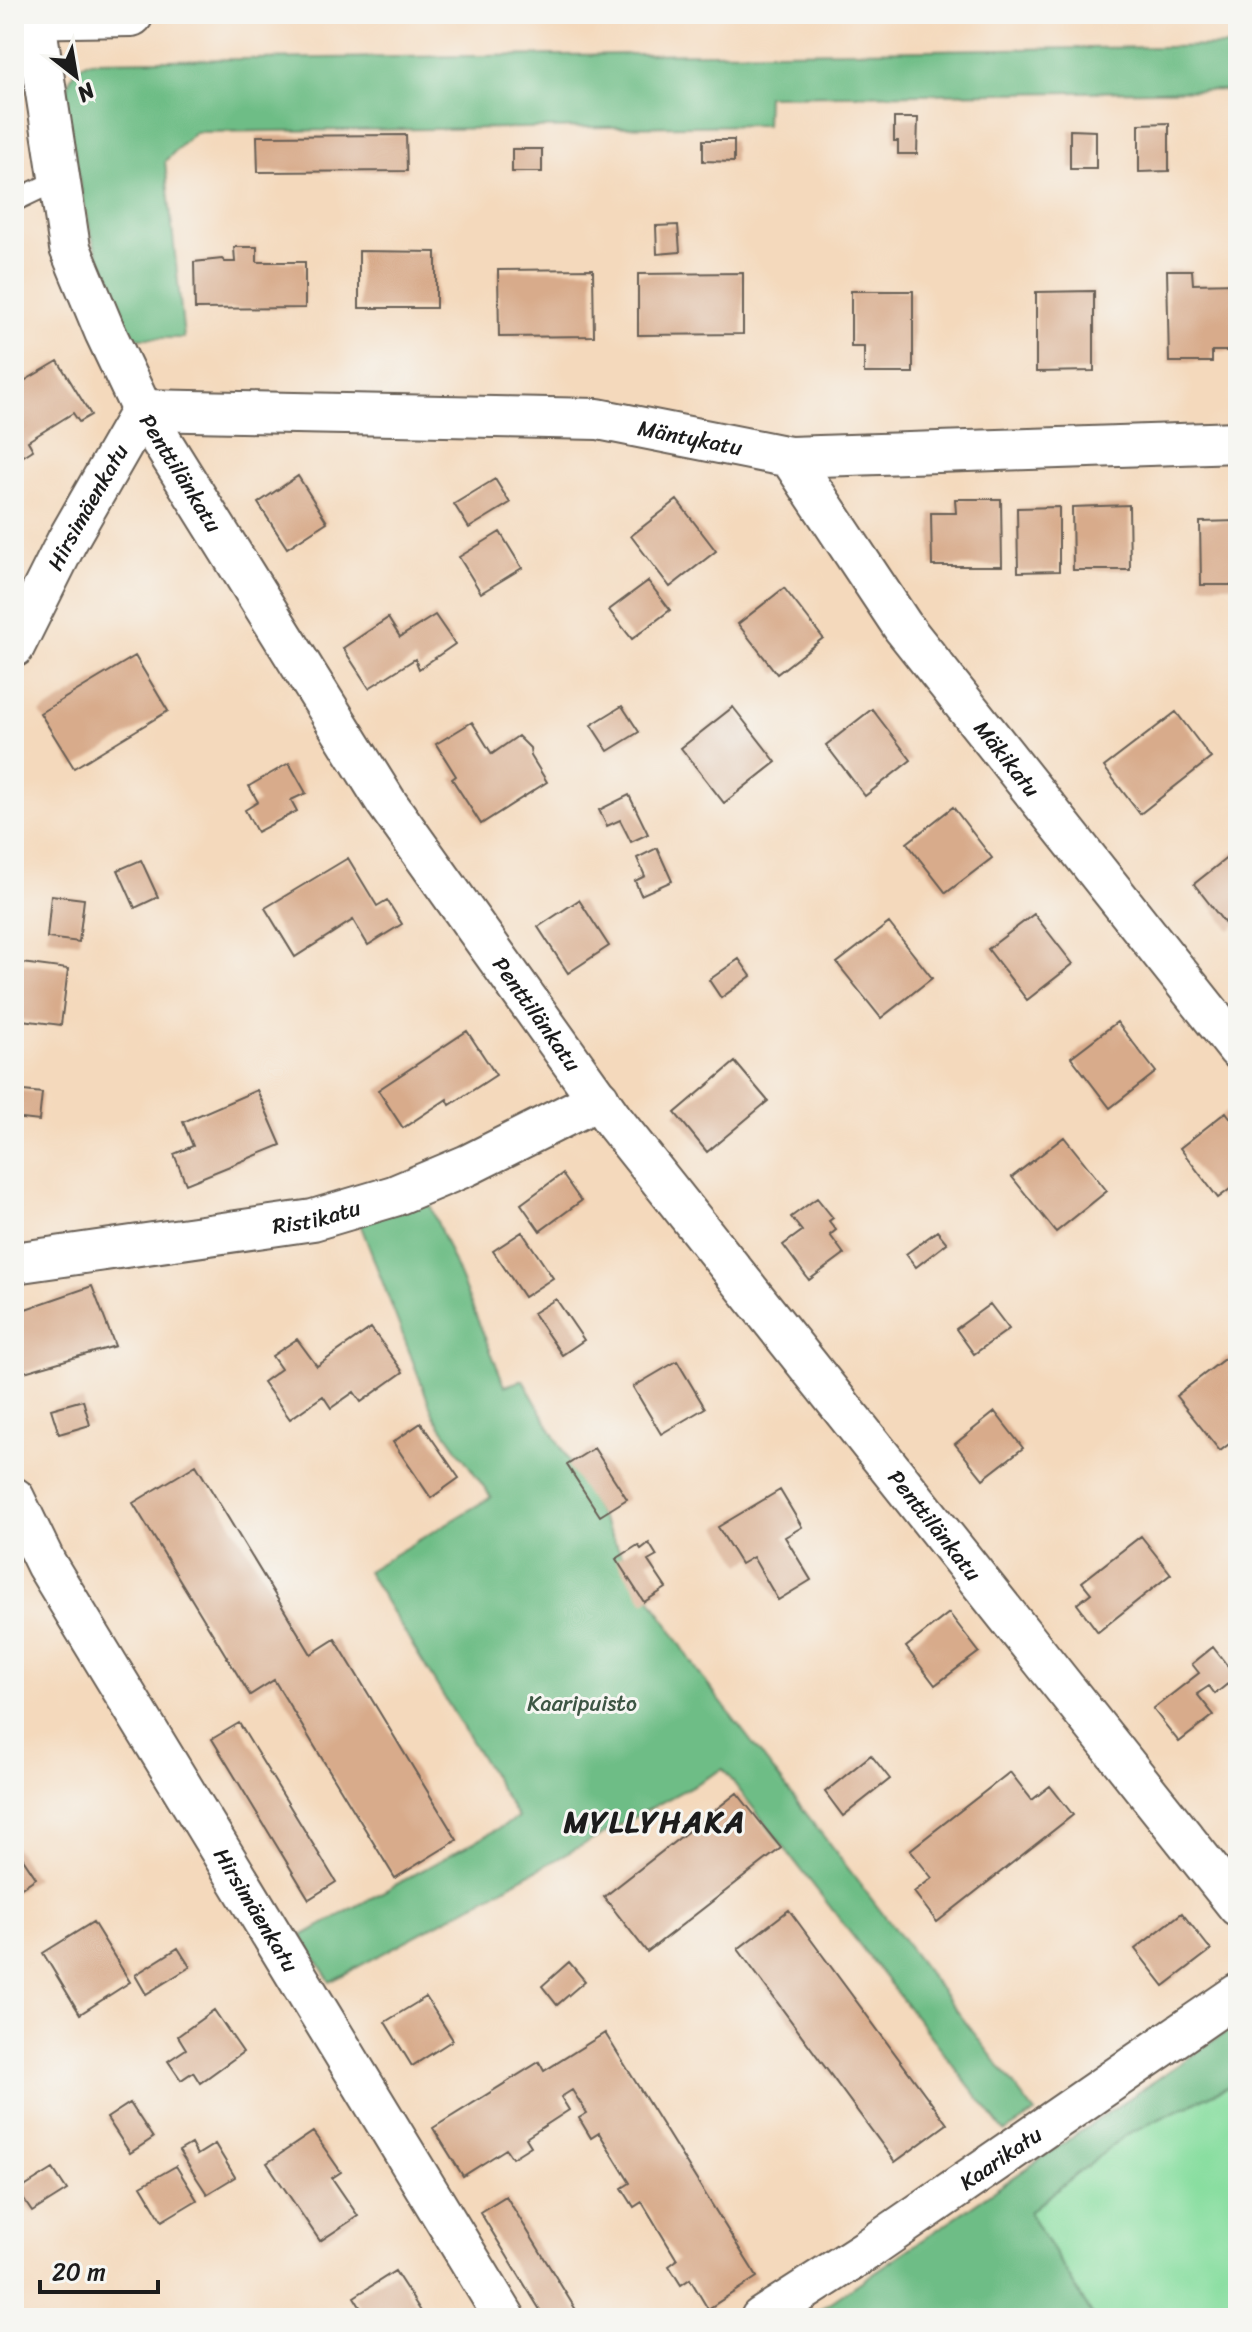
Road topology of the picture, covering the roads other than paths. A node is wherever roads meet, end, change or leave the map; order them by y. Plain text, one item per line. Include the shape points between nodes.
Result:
1 (131, 14) edge
2 (27, 15) edge
3 (58, 180) junction
4 (14, 201) edge
5 (142, 410) junction
6 (1238, 442) edge
7 (790, 457) junction
8 (14, 647) edge
9 (1238, 1049) edge
10 (599, 1099) junction
11 (14, 1263) edge
12 (14, 1498) edge
13 (1238, 1906) edge
14 (1238, 1994) edge
15 (505, 2318) edge
16 (761, 2318) edge

1 - 2 main road
2 - 3 street, Penttilänkatu
3 - 4 lane
3 - 5 street, Penttilänkatu via 70,248
5 - 7 street, Mäntykatu via 598,419
5 - 8 street, Hirsimäenkatu
5 - 10 street, Penttilänkatu via 386,802
6 - 7 street, Mäntykatu
7 - 9 street, Mäkikatu via 903,627
10 - 11 street, Ristikatu via 468,1165 394,1196 313,1220
10 - 13 street, Penttilänkatu
12 - 15 street, Hirsimäenkatu via 50,1571
14 - 16 street, Kaarikatu

